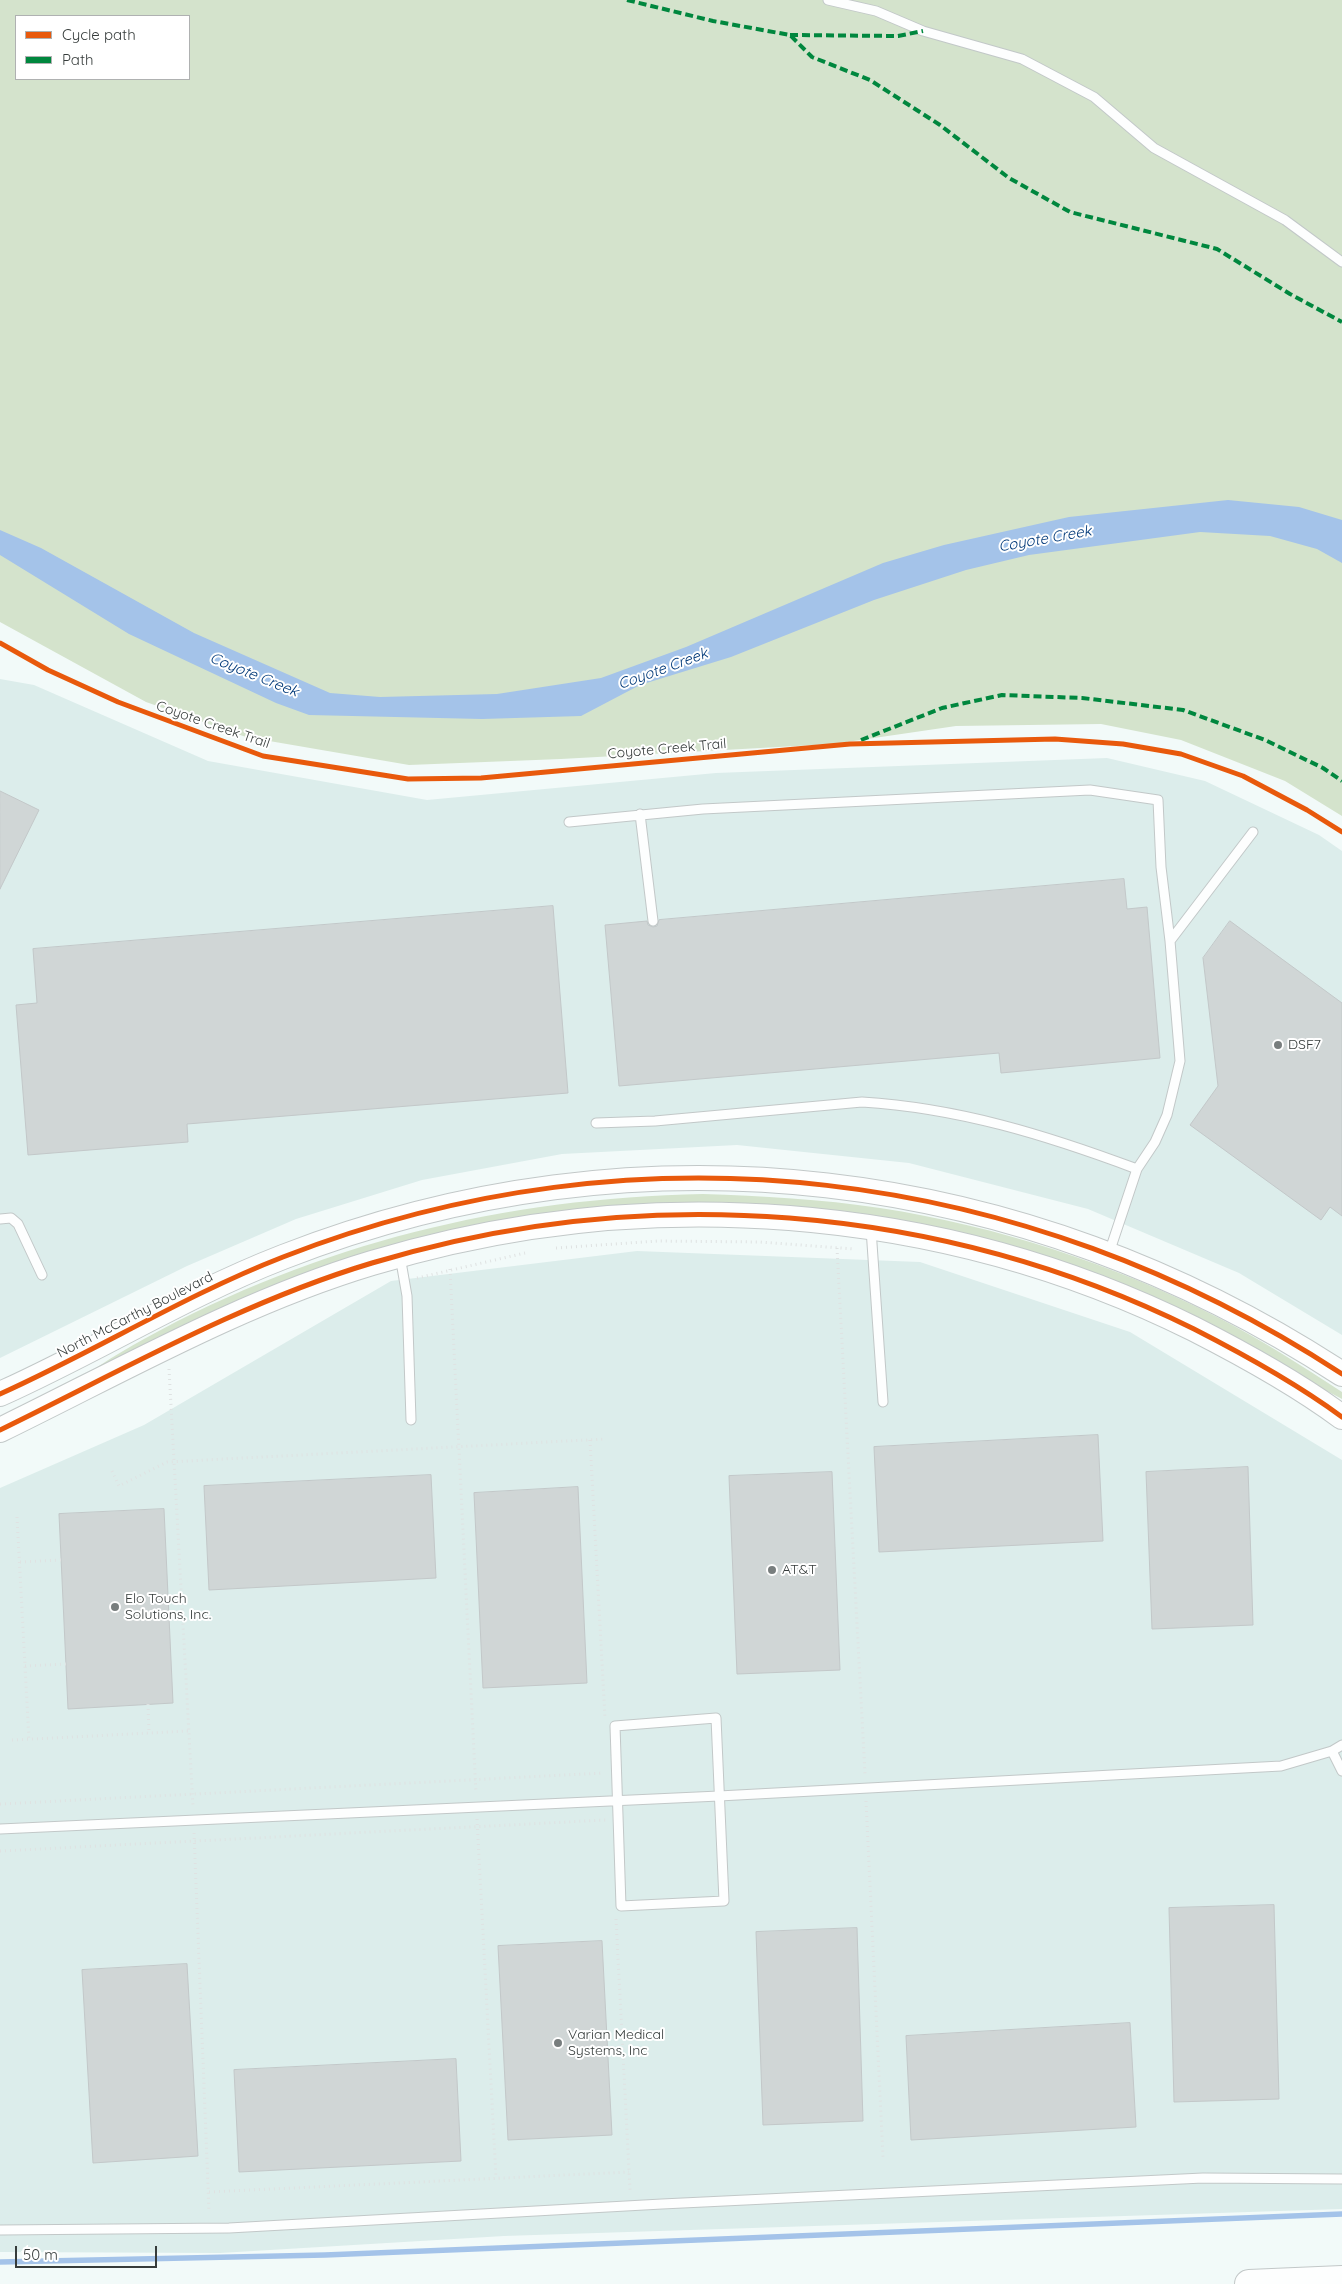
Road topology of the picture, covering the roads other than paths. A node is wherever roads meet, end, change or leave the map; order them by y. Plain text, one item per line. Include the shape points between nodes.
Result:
1 (828, 0) edge
2 (1342, 262) edge
3 (640, 814) junction
4 (569, 822) dead end
5 (1253, 832) dead end
6 (652, 921) dead end
7 (1170, 941) junction
8 (596, 1123) dead end
9 (1137, 1169) junction
10 (0, 1219) edge
11 (871, 1227) junction
12 (1109, 1253) junction
13 (399, 1256) junction
14 (42, 1275) dead end
15 (1342, 1374) edge
16 (0, 1394) edge
17 (883, 1402) dead end
18 (1342, 1417) edge
19 (411, 1420) dead end
20 (0, 1430) edge
21 (1342, 1744) edge
22 (1332, 1751) junction
23 (1342, 1771) edge
24 (719, 1796) junction
25 (618, 1801) junction
26 (0, 1830) edge
27 (1342, 2179) edge
28 (0, 2230) edge
29 (1342, 2280) edge
30 (1248, 2284) edge

1 - 2 lane via 876,11 923,31 1022,58 1094,97 1154,148 1285,220
3 - 4 lane
3 - 6 lane
3 - 7 lane via 703,808 1090,790 1158,800 1161,867
5 - 7 lane
7 - 9 lane via 1180,1061 1167,1115 1156,1142
8 - 9 lane via 655,1121 862,1102 896,1104 1000,1123
9 - 12 lane
10 - 14 lane via 11,1218 18,1224
11 - 13 main road via 729,1214 637,1216 512,1230
11 - 17 lane
11 - 18 main road via 990,1252 1112,1292 1228,1346
12 - 15 main road, North McCarthy Boulevard via 1244,1315
12 - 16 main road, North McCarthy Boulevard via 999,1218 870,1191 730,1178 578,1185 433,1210 359,1230 283,1257 213,1287 50,1372
13 - 19 lane via 411,1370
13 - 20 main road via 296,1290 228,1319
21 - 22 lane
22 - 23 lane
22 - 24 lane via 1281,1766
24 - 25 lane
24 - 25 lane via 716,1718 615,1726
24 - 25 lane via 724,1901 621,1906
25 - 26 lane
27 - 28 lane via 1204,2178 229,2228
29 - 30 highway

